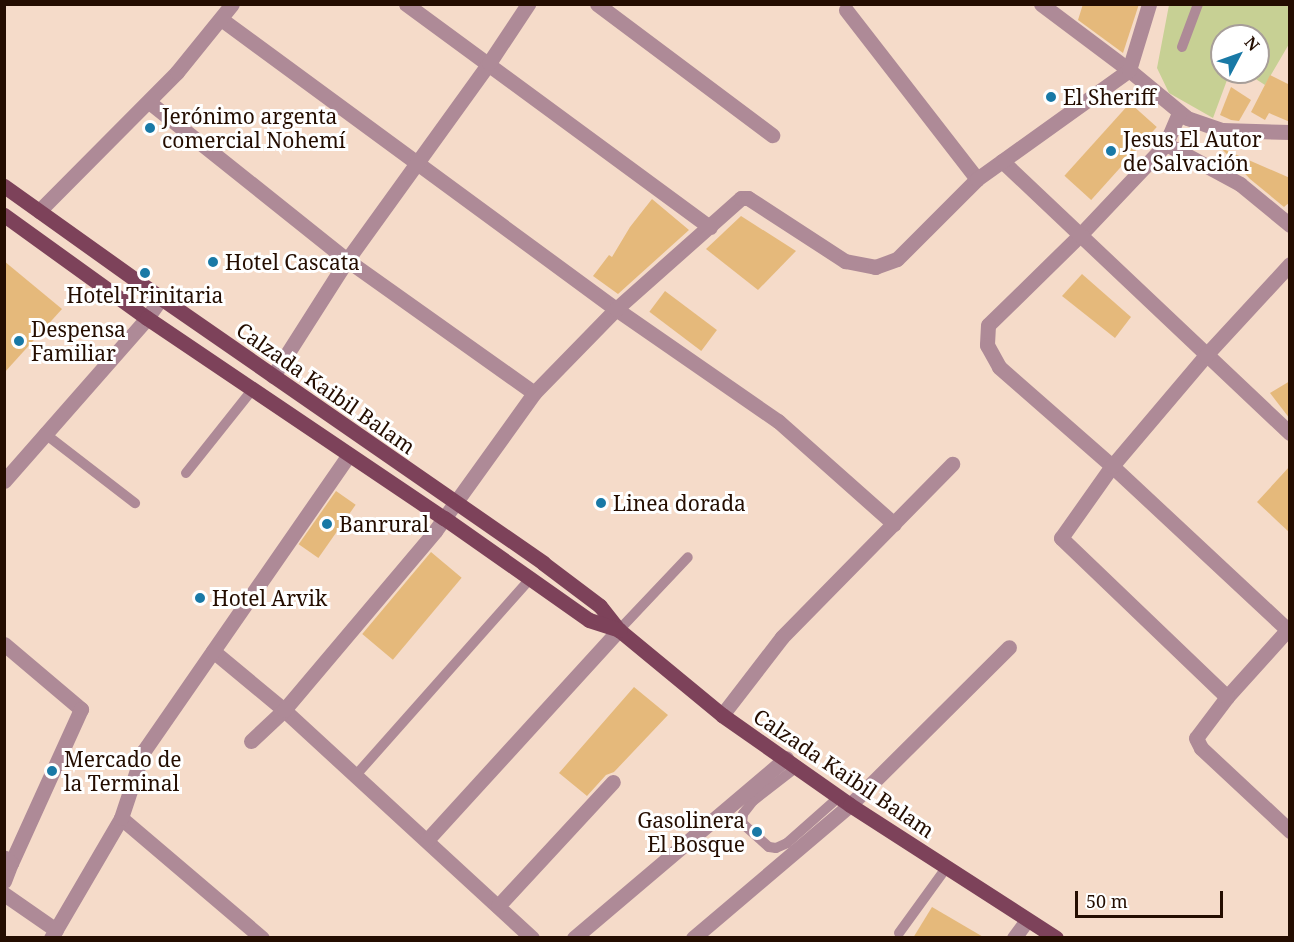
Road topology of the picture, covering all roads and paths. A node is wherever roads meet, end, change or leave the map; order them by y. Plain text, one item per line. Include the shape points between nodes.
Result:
1 (232, 4) edge
2 (406, 4) edge
3 (528, 4) edge
4 (597, 4) edge
5 (1041, 4) edge
6 (1149, 4) edge
7 (1198, 4) edge
8 (846, 10) dead end
9 (222, 19) junction
10 (1182, 47) dead end
11 (489, 63) junction
12 (1129, 70) junction
13 (149, 102) junction
14 (1179, 113) junction
15 (1290, 132) edge
16 (772, 135) dead end
17 (1166, 144) junction
18 (1002, 161) junction
19 (417, 162) junction
20 (977, 179) junction
21 (4, 186) edge
22 (39, 211) junction
23 (4, 215) edge
24 (1290, 225) edge
25 (710, 227) junction
26 (1081, 234) junction
27 (347, 260) junction
28 (1290, 264) edge
29 (161, 298) junction
30 (616, 309) junction
31 (147, 318) junction
32 (1206, 355) junction
33 (273, 376) junction
34 (252, 390) junction
35 (534, 393) junction
36 (44, 433) junction
37 (1290, 433) edge
38 (349, 455) junction
39 (952, 464) dead end
40 (1112, 466) junction
41 (186, 473) dead end
42 (4, 482) edge
43 (454, 501) junction
44 (135, 503) dead end
45 (444, 518) junction
46 (894, 524) junction
47 (688, 557) dead end
48 (531, 579) junction
49 (619, 630) junction
50 (1289, 630) edge
51 (4, 644) edge
52 (1009, 647) dead end
53 (213, 651) junction
54 (1227, 697) junction
55 (284, 710) junction
56 (722, 715) junction
57 (252, 741) dead end
58 (792, 762) junction
59 (356, 775) junction
60 (613, 782) dead end
61 (844, 801) junction
62 (121, 818) junction
63 (1290, 831) edge
64 (804, 836) junction
65 (427, 840) junction
66 (8, 861) edge
67 (946, 868) junction
68 (4, 881) edge
69 (4, 894) edge
70 (498, 906) junction
71 (1027, 920) junction
72 (899, 933) dead end
73 (54, 934) edge
74 (262, 938) edge
75 (532, 938) edge
76 (574, 938) edge
77 (693, 938) edge
78 (1014, 938) edge
79 (1056, 938) edge

1 - 9 street
2 - 11 street
3 - 11 street
4 - 16 street
5 - 12 street
6 - 12 street
7 - 10 lane
8 - 20 street
9 - 13 street
9 - 19 street
11 - 19 street
11 - 25 street
12 - 14 street
12 - 18 street
13 - 22 street
13 - 27 street
14 - 15 street via 1222,130
14 - 17 street
17 - 24 street via 1240,184
17 - 26 street
18 - 20 street
18 - 26 street
19 - 27 street
19 - 30 street
20 - 25 street via 897,259 875,267 838,259 748,198 741,198
21 - 22 main road, Calzada Kaibil Balam
22 - 29 main road, Calzada Kaibil Balam
23 - 31 main road, Calzada Kaibil Balam
25 - 30 street
26 - 32 street
26 - 40 street via 987,325 987,345 999,367
27 - 33 street
27 - 35 street
28 - 32 street
29 - 31 street
29 - 33 main road, Calzada Kaibil Balam
30 - 35 street
30 - 46 street via 778,421
31 - 34 main road, Calzada Kaibil Balam
31 - 36 street
32 - 37 street
32 - 40 street
33 - 43 main road, Calzada Kaibil Balam
34 - 38 main road, Calzada Kaibil Balam
34 - 41 lane
35 - 43 street
36 - 42 street
36 - 44 lane
38 - 45 main road, Calzada Kaibil Balam
38 - 53 street
39 - 46 street
40 - 50 street
40 - 54 street via 1062,536 1063,541
43 - 45 street
43 - 49 main road, Calzada Kaibil Balam via 600,606
45 - 48 main road, Calzada Kaibil Balam
45 - 55 street
46 - 56 street via 783,638
47 - 49 lane
48 - 49 main road, Calzada Kaibil Balam via 589,620
48 - 59 lane
49 - 56 main road, Calzada Kaibil Balam
49 - 65 street
50 - 54 street
51 - 66 street via 81,709
52 - 61 street
53 - 55 street
53 - 62 street via 143,752
54 - 63 street via 1196,735 1196,742
55 - 57 street
55 - 59 street
56 - 58 main road, Calzada Kaibil Balam
58 - 61 main road, Calzada Kaibil Balam
58 - 64 lane via 753,801 743,814 742,824 769,847 776,848
58 - 76 street
59 - 65 street
60 - 70 street
61 - 64 street
61 - 67 main road, Calzada Kaibil Balam
62 - 73 street
62 - 74 street
64 - 77 street
65 - 70 street
66 - 68 street
67 - 71 main road, Calzada Kaibil Balam
67 - 72 lane
69 - 73 street
70 - 75 street
71 - 78 street
71 - 79 main road, Calzada Kaibil Balam

